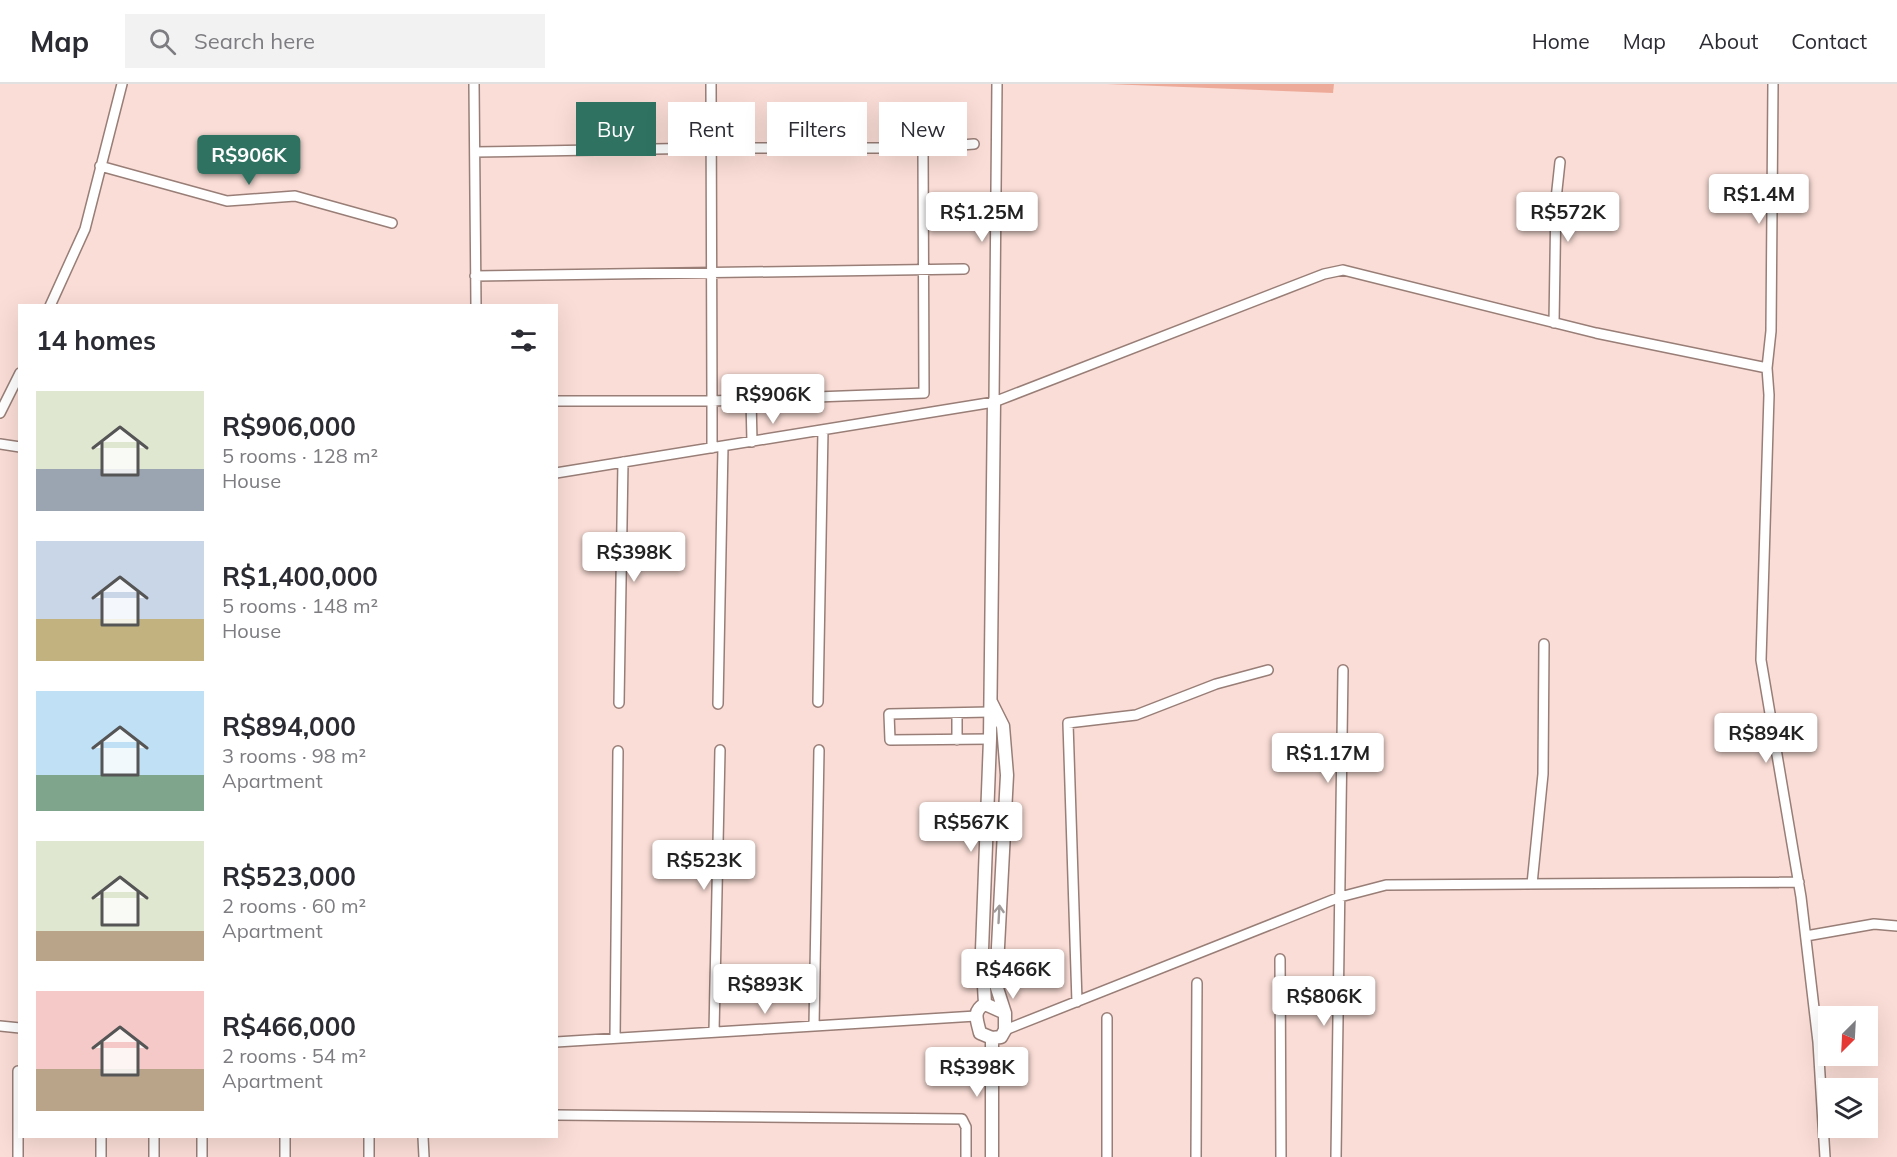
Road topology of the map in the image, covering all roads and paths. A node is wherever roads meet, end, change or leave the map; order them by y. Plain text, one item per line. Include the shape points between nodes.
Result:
1 (122, 84) edge
2 (474, 84) edge
3 (711, 84) edge
4 (997, 84) edge
5 (1773, 84) edge
6 (711, 102) edge
7 (974, 144) dead end
8 (967, 145) edge
9 (755, 148) edge
10 (879, 148) edge
11 (668, 149) edge
12 (475, 152) junction
13 (712, 156) edge
14 (923, 156) edge
15 (1560, 162) dead end
16 (100, 166) junction
17 (392, 223) dead end
18 (964, 269) dead end
19 (924, 270) junction
20 (713, 272) junction
21 (476, 276) junction
22 (51, 304) edge
23 (476, 304) edge
24 (1554, 323) junction
25 (1767, 368) junction
26 (18, 377) edge
27 (751, 399) junction
28 (558, 401) edge
29 (712, 401) junction
30 (994, 402) junction
31 (0, 413) edge
32 (823, 430) junction
33 (752, 442) junction
34 (0, 444) edge
35 (723, 446) junction
36 (18, 447) edge
37 (712, 448) junction
38 (622, 462) junction
39 (558, 473) edge
40 (1544, 644) dead end
41 (1268, 670) dead end
42 (1343, 670) dead end
43 (818, 702) dead end
44 (619, 703) dead end
45 (718, 704) dead end
46 (990, 707) junction
47 (957, 713) junction
48 (990, 739) junction
49 (957, 740) junction
50 (720, 750) dead end
51 (819, 750) dead end
52 (618, 751) dead end
53 (1799, 882) junction
54 (1532, 884) junction
55 (1340, 897) junction
56 (1897, 926) edge
57 (1806, 936) junction
58 (1280, 959) dead end
59 (1197, 983) dead end
60 (1077, 1002) junction
61 (985, 1004) junction
62 (1005, 1013) junction
63 (975, 1016) junction
64 (1107, 1018) dead end
65 (0, 1026) edge
66 (814, 1026) junction
67 (18, 1028) edge
68 (1005, 1030) junction
69 (714, 1032) junction
70 (615, 1038) junction
71 (992, 1038) junction
72 (558, 1042) edge
73 (18, 1071) dead end
74 (558, 1115) edge
75 (101, 1138) edge
76 (154, 1138) edge
77 (202, 1138) edge
78 (285, 1138) edge
79 (369, 1138) edge
80 (423, 1138) edge
81 (18, 1157) edge
82 (101, 1157) edge
83 (154, 1157) edge
84 (202, 1157) edge
85 (285, 1157) edge
86 (369, 1157) edge
87 (424, 1157) edge
88 (966, 1157) edge
89 (992, 1157) edge
90 (1107, 1157) edge
91 (1196, 1157) edge
92 (1281, 1157) edge
93 (1336, 1157) edge
94 (1825, 1157) edge

1 - 16 street
2 - 12 street
3 - 6 street
4 - 30 street
5 - 25 street via 1771,331
7 - 8 street
9 - 10 street
11 - 12 street
12 - 21 street
13 - 20 street
14 - 19 street
15 - 24 street
16 - 17 street via 227,201 295,196
16 - 22 street via 85,229
18 - 19 street
19 - 20 street
19 - 27 street via 924,393
20 - 21 street
20 - 29 street
21 - 23 street
24 - 25 street
24 - 30 street via 1343,270
25 - 53 street via 1761,660
26 - 31 street
27 - 29 street
27 - 33 street
28 - 29 street
29 - 37 street
30 - 32 street
30 - 46 street
32 - 33 street
32 - 43 street
33 - 35 street
34 - 36 street
35 - 37 street
35 - 45 street
37 - 38 street
38 - 39 street
38 - 44 street
40 - 54 street via 1544,774
41 - 60 street via 1216,684 1136,715 1068,723
42 - 55 street
46 - 47 street
46 - 48 street
62 -> 46 street via 996,985 1007,775 1003,726
47 - 49 street
47 - 49 street via 889,714 890,740
48 - 49 street
48 - 61 street via 982,950
50 - 69 street
51 - 66 street
52 - 70 street
53 - 54 street
53 - 57 street
54 - 55 street via 1386,885
55 - 60 street
55 - 93 street
56 - 57 street via 1874,924
57 - 94 street
58 - 92 street
59 - 91 street
60 - 68 street
61 - 62 street
61 - 63 street
62 - 68 street
63 - 66 street
63 - 71 street via 980,1033
64 - 90 street
65 - 67 street
66 - 69 street
68 - 71 street via 1001,1037
69 - 70 street
70 - 72 street
71 - 89 street
73 - 81 street
74 - 88 street via 962,1119 966,1127
75 - 82 street
76 - 83 street
77 - 84 street
78 - 85 street
79 - 86 street
80 - 87 street

